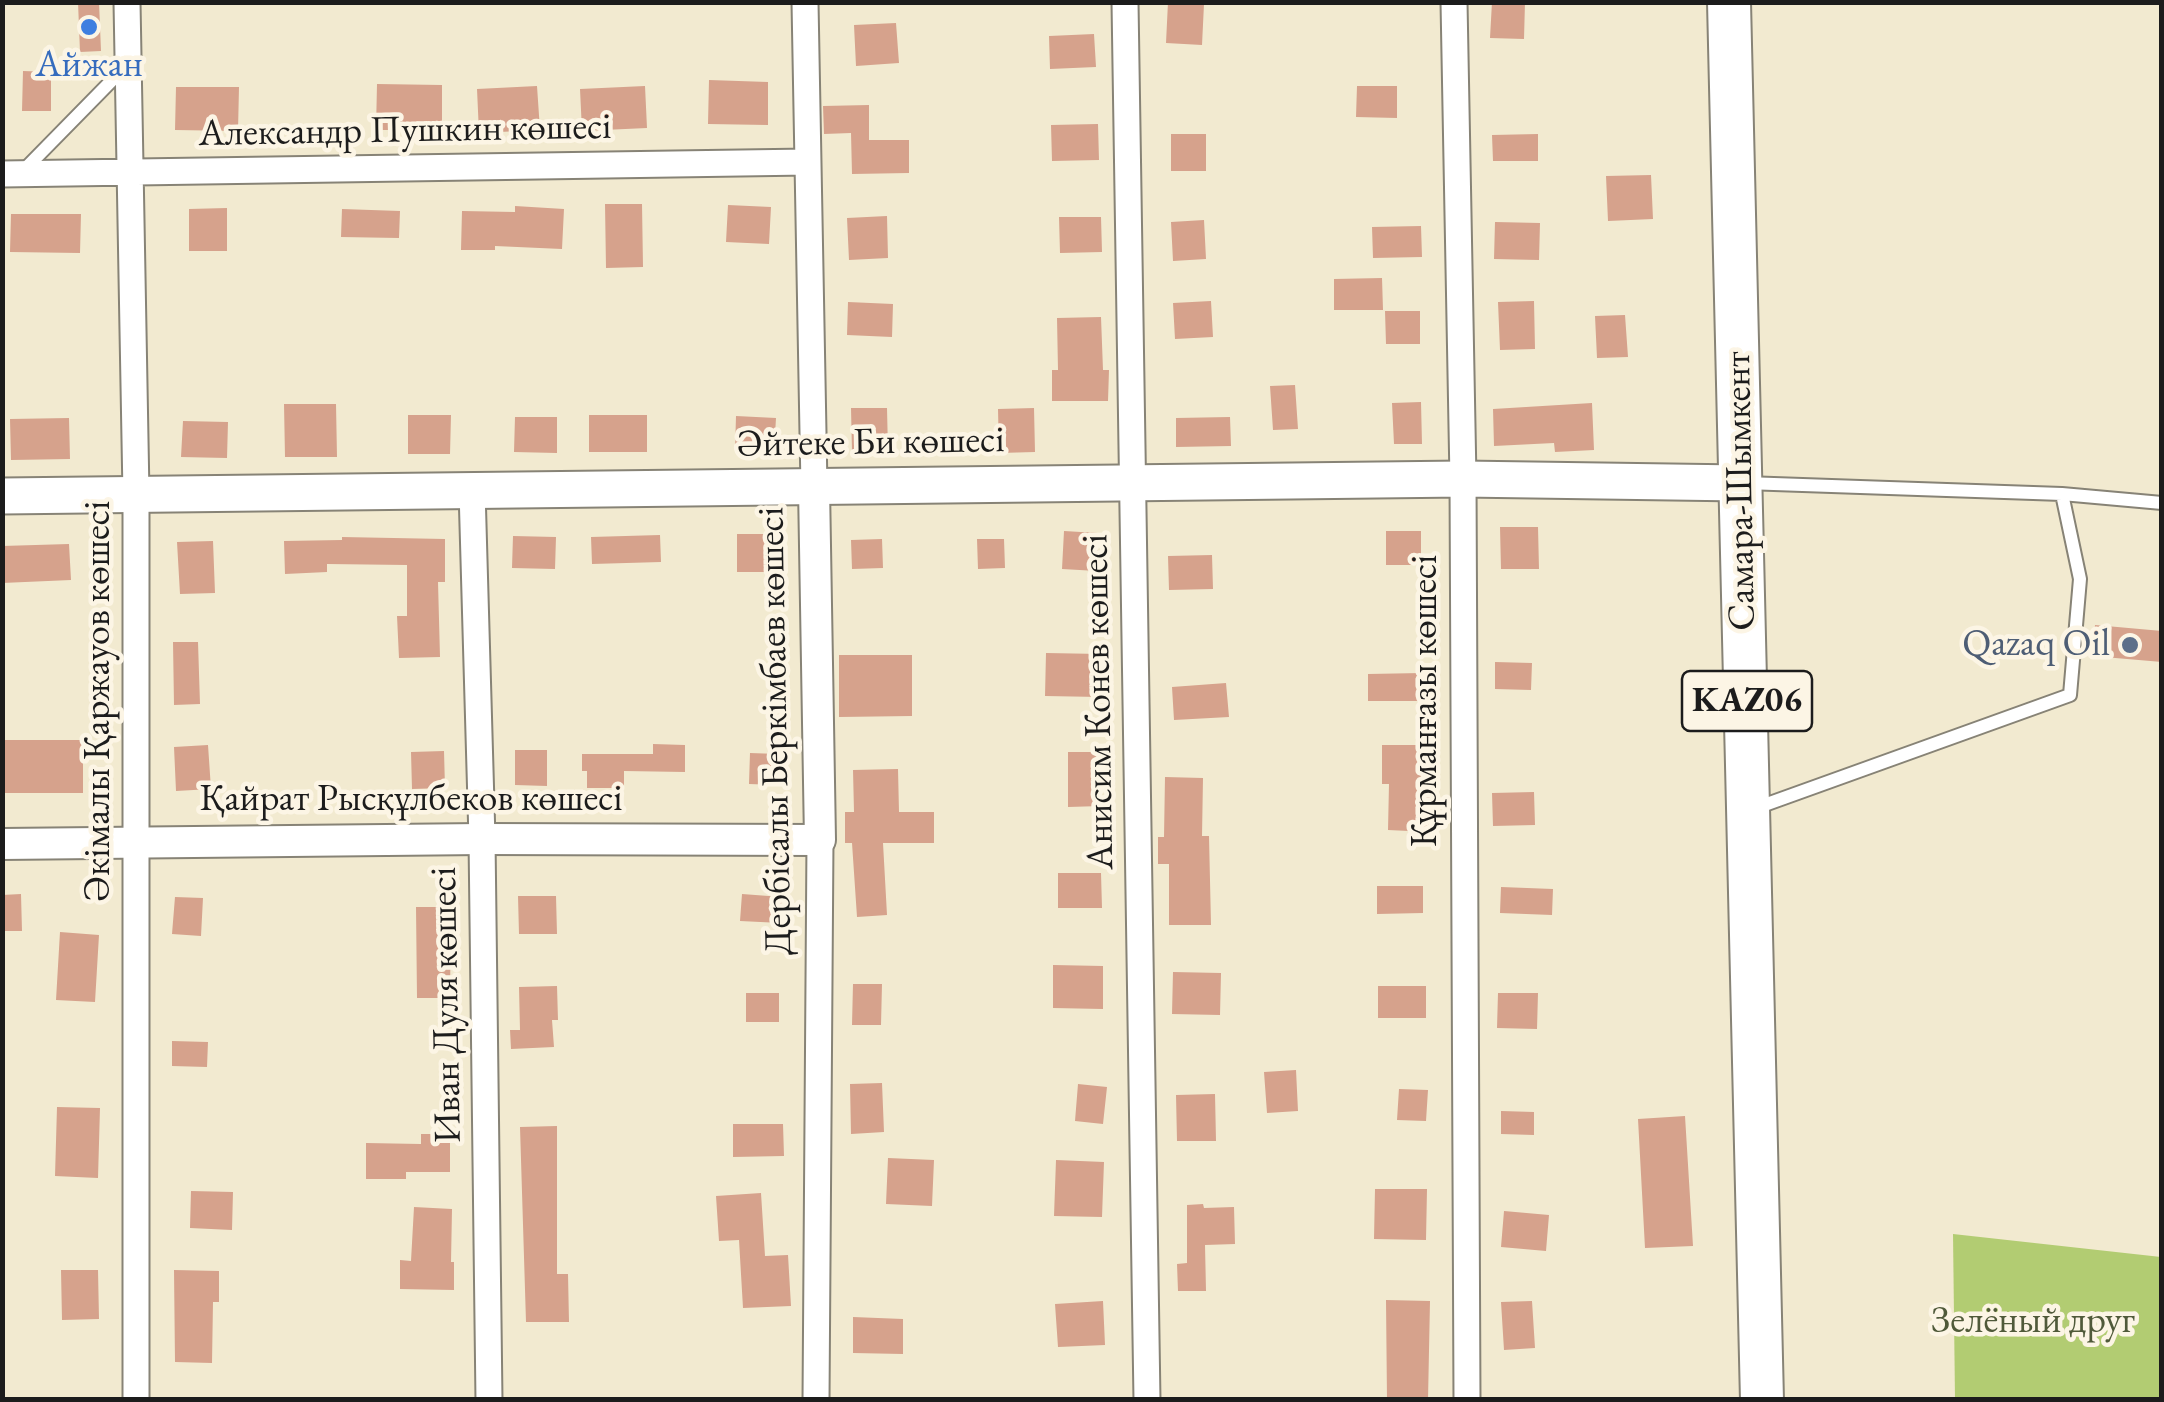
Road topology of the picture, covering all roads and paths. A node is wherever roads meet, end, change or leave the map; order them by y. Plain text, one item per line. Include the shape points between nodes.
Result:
1 (128, 2) edge
2 (805, 2) edge
3 (1125, 2) edge
4 (1454, 2) edge
5 (1728, 2) edge
6 (129, 64) junction
7 (808, 162) junction
8 (131, 173) junction
9 (11, 174) edge
10 (1463, 479) junction
11 (1741, 482) junction
12 (1131, 483) junction
13 (814, 487) junction
14 (472, 490) junction
15 (136, 494) junction
16 (2062, 494) junction
17 (2, 496) edge
18 (2162, 504) edge
19 (1749, 811) junction
20 (482, 839) junction
21 (820, 840) junction
22 (137, 841) junction
23 (2, 844) edge
24 (136, 1400) edge
25 (490, 1400) edge
26 (816, 1400) edge
27 (1147, 1400) edge
28 (1467, 1400) edge
29 (1762, 1400) edge

1 - 6 street, Әкімалы Қаржауов көшесі
2 - 7 street, Дербісалы Беркімбаев көшесі
3 - 12 street, Анисим Конев көшесі
4 - 10 street, Құрманғазы көшесі
5 - 11 highway, Самара-Шымкент / KАZ06
6 - 8 street, Әкімалы Қаржауов көшесі
6 - 9 lane
7 - 8 street, Александр Пушкин көшесі
7 - 13 street, Дербісалы Беркімбаев көшесі
8 - 9 street, Александр Пушкин көшесі
8 - 15 street, Әкімалы Қаржауов көшесі
10 - 11 main road, Әйтеке Би көшесі
10 - 12 main road, Әйтеке Би көшесі
10 - 28 street, Құрманғазы көшесі
11 - 16 lane
11 - 19 highway, Самара-Шымкент / KАZ06
12 - 13 main road, Әйтеке Би көшесі
12 - 27 street, Анисим Конев көшесі
13 - 14 main road, Әйтеке Би көшесі
13 - 21 street, Дербісалы Беркімбаев көшесі
14 - 15 main road, Әйтеке Би көшесі
14 - 20 street, Иван Дуля көшесі
15 - 17 main road, Әйтеке Би көшесі
15 - 22 street, Әкімалы Қаржауов көшесі
16 - 18 lane
16 - 19 lane via 2080,579 2070,696
19 - 29 highway, Самара-Шымкент / KАZ06
20 - 21 street, Қайрат Рысқұлбеков көшесі
20 - 22 street, Қайрат Рысқұлбеков көшесі
20 - 25 street, Иван Дуля көшесі
21 - 26 street, Дербісалы Беркімбаев көшесі
22 - 23 street, Қайрат Рысқұлбеков көшесі
22 - 24 street, Әкімалы Қаржауов көшесі

